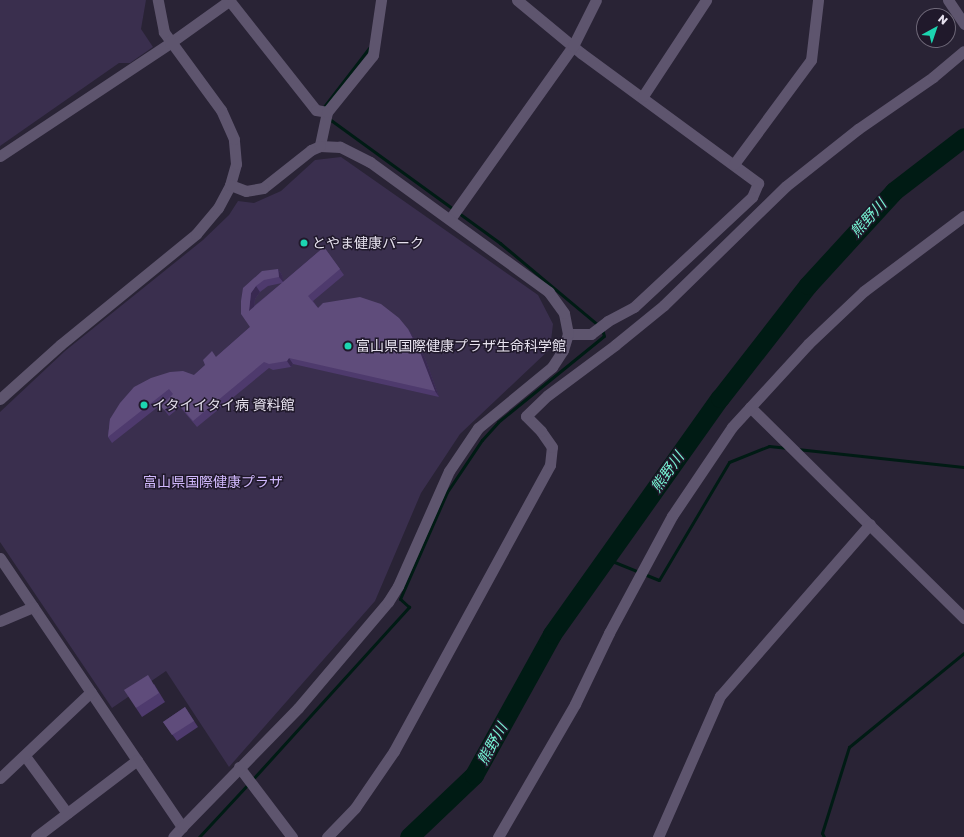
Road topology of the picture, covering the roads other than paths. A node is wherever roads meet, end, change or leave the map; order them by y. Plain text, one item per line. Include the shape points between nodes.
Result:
1 (158, 0) edge
2 (229, 0) edge
3 (381, 0) edge
4 (518, 0) edge
5 (596, 0) edge
6 (706, 0) edge
7 (818, 0) edge
8 (948, 0) edge
9 (964, 24) edge
10 (170, 43) junction
11 (573, 46) junction
12 (964, 51) edge
13 (643, 96) junction
14 (327, 112) junction
15 (320, 146) junction
16 (0, 156) edge
17 (734, 164) junction
18 (230, 185) junction
19 (964, 216) edge
20 (450, 219) junction
21 (568, 334) junction
22 (0, 399) edge
23 (750, 407) junction
24 (870, 524) junction
25 (0, 558) edge
26 (33, 607) junction
27 (964, 618) edge
28 (0, 621) edge
29 (91, 692) junction
30 (25, 756) junction
31 (137, 760) junction
32 (239, 767) junction
33 (0, 778) edge
34 (67, 813) junction
35 (182, 827) junction
36 (36, 837) edge
37 (173, 837) edge
38 (292, 837) edge
39 (327, 837) edge
40 (498, 837) edge
41 (658, 837) edge

1 - 10 street via 160,21
2 - 10 street
2 - 14 street via 316,110
3 - 14 street via 373,55
4 - 11 street
5 - 11 street
6 - 13 street
7 - 17 street via 810,60
8 - 9 street
10 - 16 street
10 - 18 street via 222,110 234,139 236,164
11 - 13 street
11 - 20 street
12 - 39 street via 934,77 858,129 786,186 664,305 548,395 526,416 541,431 552,448 550,465 394,752 355,808
13 - 17 street
14 - 15 street
15 - 18 street via 311,150 263,188 246,191
15 - 20 street via 340,147 364,158
17 - 21 street via 758,182 752,198 634,307 591,334
18 - 22 street via 218,208 196,234 60,345
19 - 23 street via 864,291 808,344
20 - 21 street via 549,292 564,313
21 - 32 street via 563,350 552,367 478,428 449,471 398,586 388,602 298,708
23 - 24 street
23 - 40 street via 701,470 672,516 575,704
24 - 27 street
24 - 41 street via 720,696
25 - 26 street
26 - 28 street
26 - 29 street
29 - 30 street
29 - 31 street
30 - 33 street
30 - 34 street
31 - 34 street
31 - 35 street
32 - 35 street
32 - 38 street
34 - 36 street
35 - 37 street

